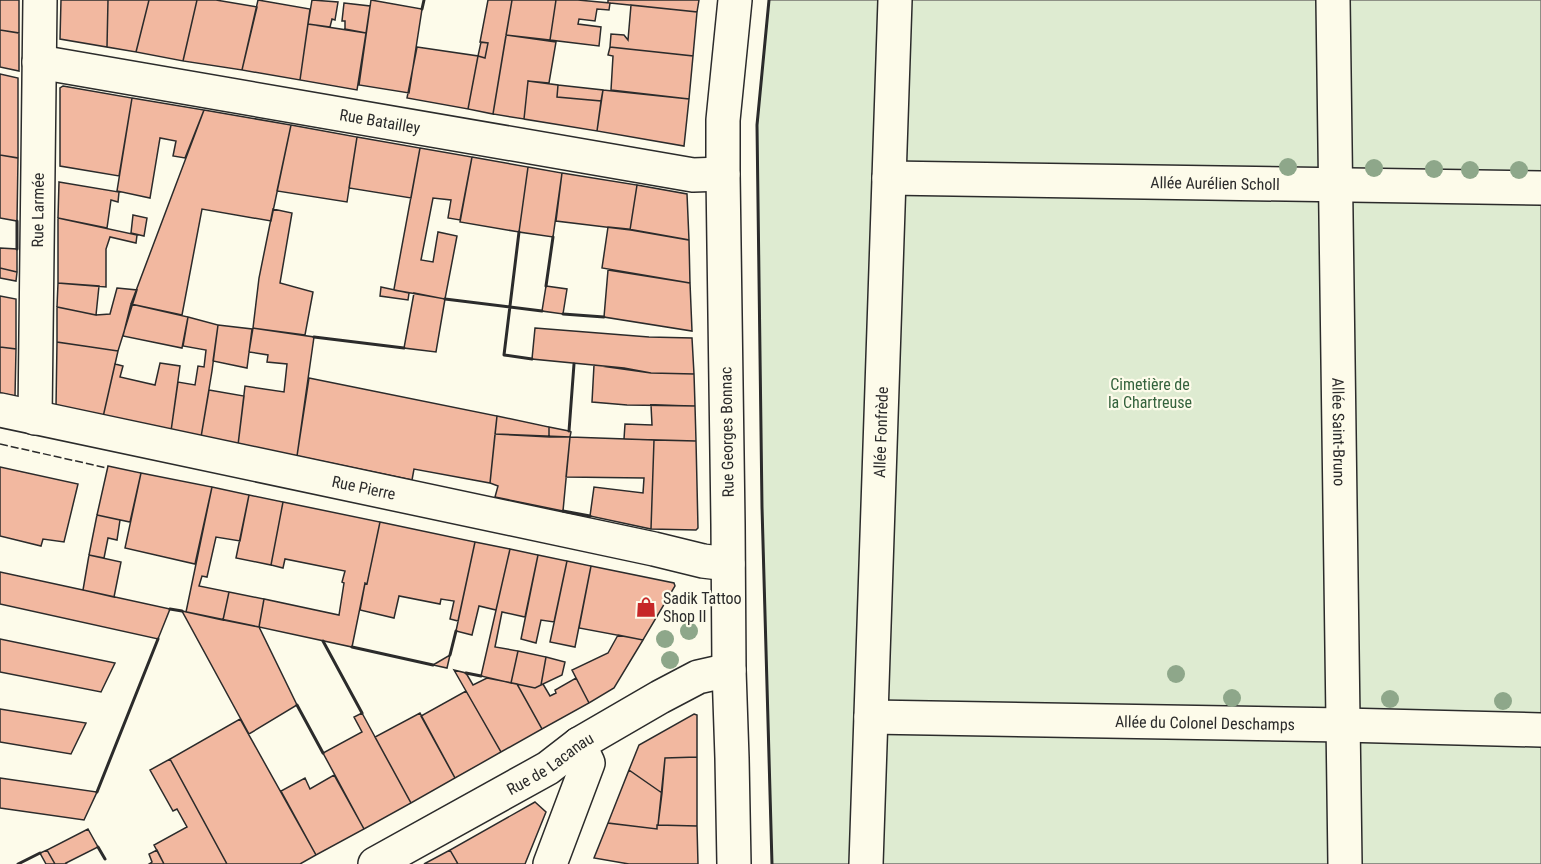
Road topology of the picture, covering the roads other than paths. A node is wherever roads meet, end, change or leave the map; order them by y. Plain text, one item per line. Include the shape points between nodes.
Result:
1 (40, 0) edge
2 (735, 0) edge
3 (895, 0) edge
4 (1333, 0) edge
5 (39, 62) junction
6 (723, 174) junction
7 (889, 178) junction
8 (1335, 184) junction
9 (1541, 188) edge
10 (0, 410) edge
11 (35, 418) junction
12 (728, 564) junction
13 (729, 669) junction
14 (871, 717) junction
15 (1343, 725) junction
16 (1541, 730) edge
17 (579, 744) junction
18 (375, 864) edge
19 (550, 864) edge
20 (734, 864) edge
21 (866, 864) edge
22 (1345, 864) edge

1 - 5 street, Rue Larmée
2 - 6 street, Rue Georges Bonnac via 723,120
3 - 7 street, Allée Fonfrède
4 - 8 street, Allée Saint-Bruno
5 - 6 street, Rue Batailley via 693,175
5 - 11 street, Rue Larmée
6 - 12 street, Rue Georges Bonnac
7 - 8 street, Allée Aurélien Scholl
7 - 14 street, Allée Fonfrède
8 - 9 street, Allée Aurélien Scholl
8 - 15 street, Allée Saint-Bruno
10 - 11 street, Rue Pierre
11 - 12 street, Rue Pierre
12 - 13 street, Rue Georges Bonnac
13 - 17 street, Rue de Lacanau via 698,677
13 - 20 street, Rue Georges Bonnac
14 - 15 street, Allée du Colonel Deschamps
14 - 21 street, Allée Fonfrède
15 - 16 street, Allée du Colonel Deschamps
15 - 22 street, Allée Saint-Bruno
17 - 18 street, Rue de Lacanau via 548,768
17 - 19 street via 588,764

